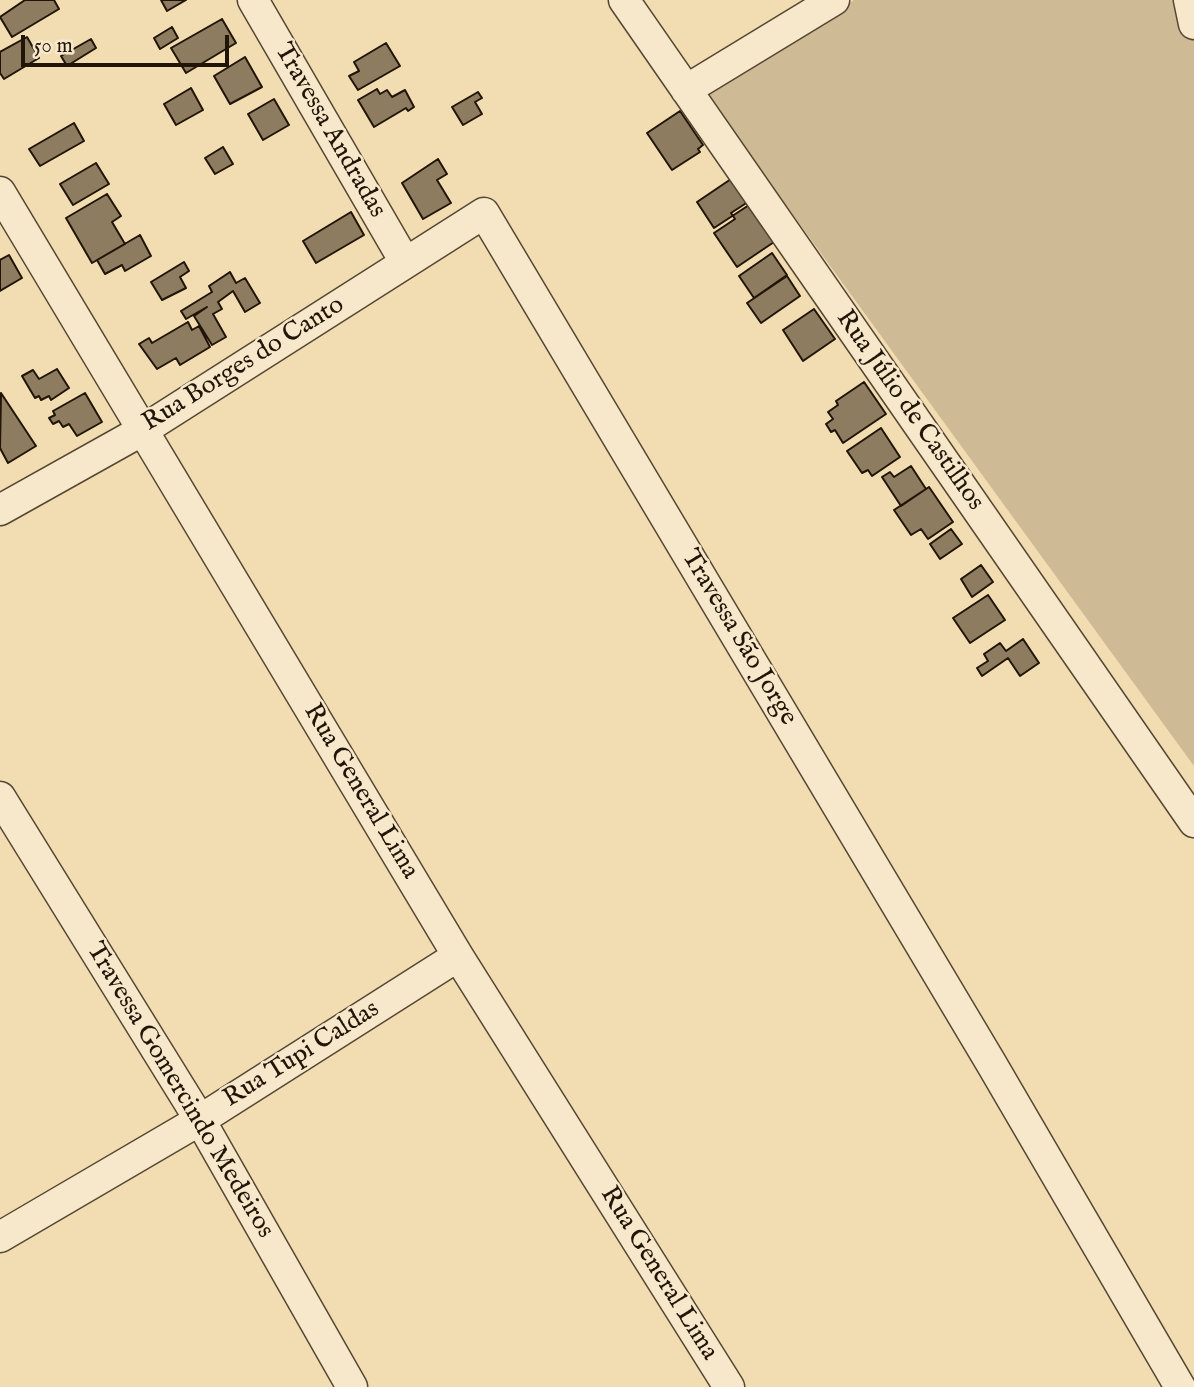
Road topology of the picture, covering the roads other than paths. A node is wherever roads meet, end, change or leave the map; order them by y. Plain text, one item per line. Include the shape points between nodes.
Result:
1 (253, 0) edge
2 (624, 0) edge
3 (834, 0) edge
4 (1189, 0) edge
5 (1194, 24) edge
6 (686, 90) junction
7 (0, 192) edge
8 (484, 214) joint
9 (405, 262) junction
10 (143, 429) junction
11 (0, 510) edge
12 (0, 797) edge
13 (1194, 822) edge
14 (458, 956) junction
15 (200, 1119) junction
16 (0, 1237) edge
17 (352, 1387) edge
18 (729, 1387) edge
19 (1180, 1387) edge

1 - 9 street, Travessa Andradas
2 - 6 street, Rua Júlio de Castilhos
3 - 6 street
4 - 5 street
6 - 13 street, Rua Júlio de Castilhos
7 - 10 street, Rua General Lima
8 - 9 street, Rua Borges do Canto
8 - 19 street, Travessa São Jorge
9 - 10 street, Rua Borges do Canto
10 - 11 street, Rua Borges do Canto
10 - 14 street, Rua General Lima
12 - 15 street, Travessa Gomercindo Medeiros
14 - 15 street, Rua Tupi Caldas
14 - 18 street, Rua General Lima
15 - 16 street, Rua Tupi Caldas
15 - 17 street, Travessa Gomercindo Medeiros

